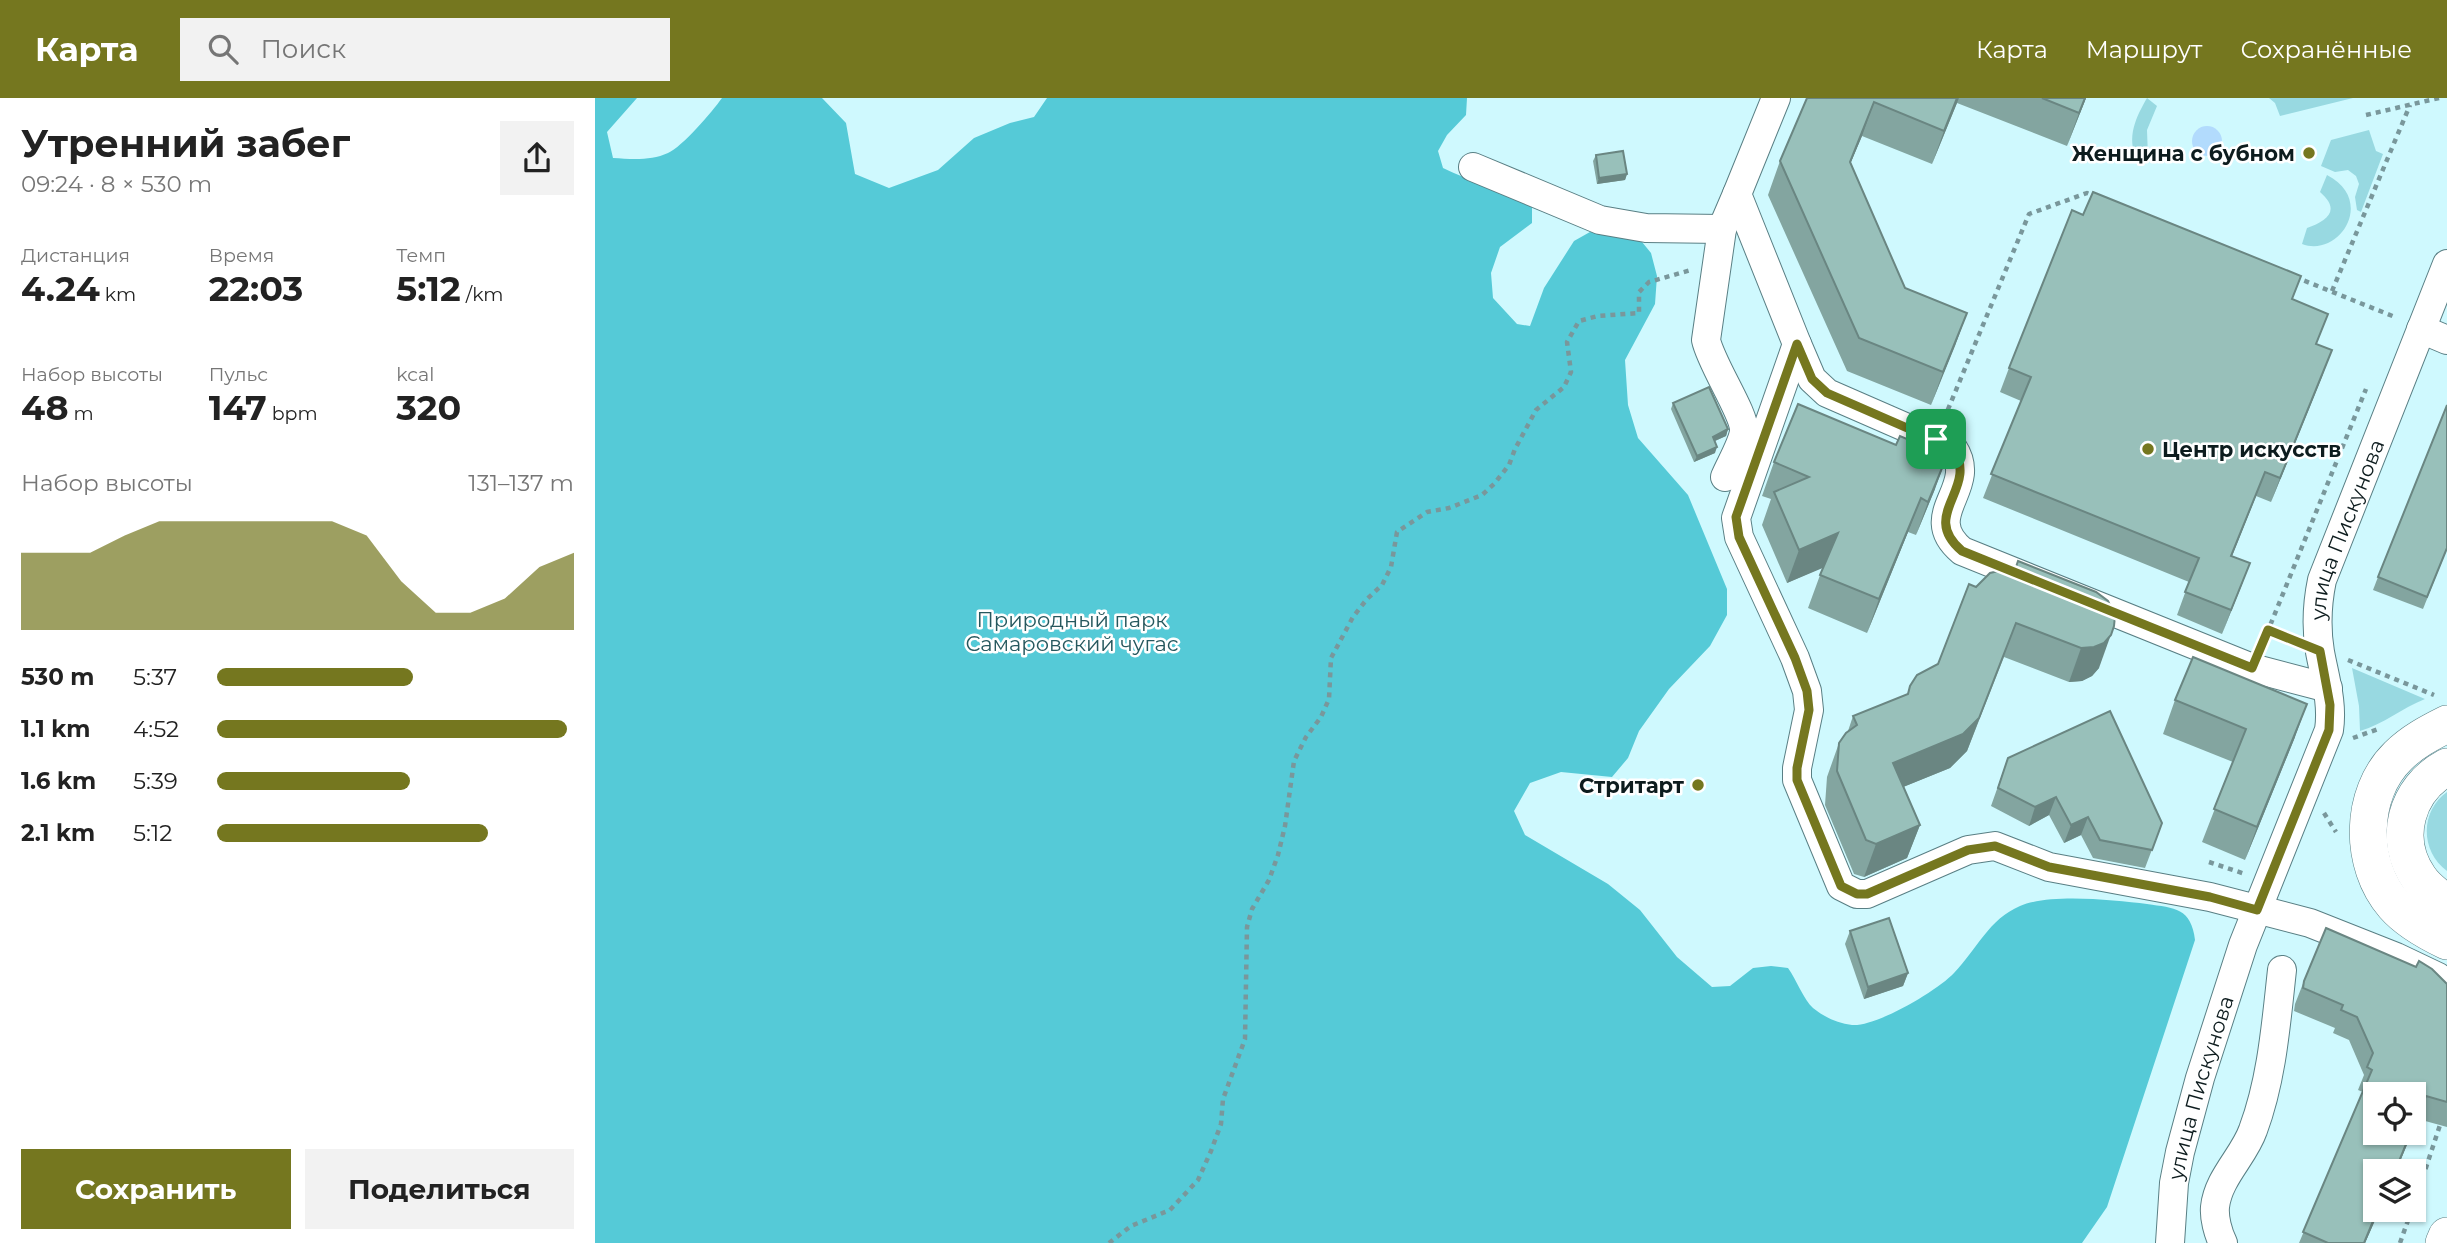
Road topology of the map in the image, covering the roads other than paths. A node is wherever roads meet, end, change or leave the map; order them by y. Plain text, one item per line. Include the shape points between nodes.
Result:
1 (1776, 98) edge
2 (1473, 167) dead end
3 (1737, 194) junction
4 (1722, 229) junction
5 (2447, 264) edge
6 (2441, 295) edge
7 (2421, 329) junction
8 (2447, 340) edge
9 (1797, 344) junction
10 (1725, 477) dead end
11 (2336, 679) junction
12 (2443, 710) edge
13 (2447, 767) edge
14 (2447, 904) edge
15 (2257, 910) junction
16 (2447, 941) edge
17 (2282, 970) dead end
18 (2447, 984) edge
19 (2447, 1236) edge
20 (2170, 1243) edge
21 (2223, 1243) edge
22 (2444, 1243) edge

1 - 3 street
2 - 4 street via 1600,219 1646,228
3 - 4 street
3 - 9 street
4 - 10 street via 1706,340 1744,431
5 - 6 street, улица Пискунова
6 - 7 street, улица Пискунова
7 - 8 street
7 - 11 street, улица Пискунова via 2322,580 2317,616 2320,651
9 - 11 street via 1812,379 1827,393 1953,448 1961,460 1961,475 1944,528 1962,551 2252,668
9 - 15 street via 1736,517 1739,537 1807,691 1809,710 1797,780 1841,886 1867,894 1968,850 1995,846 2049,867
11 - 15 street, улица Пискунова via 2329,730
12 - 16 main road via 2420,738 2395,758 2378,787 2368,828 2382,889 2411,921
13 - 14 main road via 2418,791 2405,838 2419,879
15 - 18 street via 2310,923 2396,957
15 - 20 street, улица Пискунова via 2189,1114 2174,1183
17 - 21 street via 2271,1062 2259,1115 2219,1190 2215,1208
19 - 22 main road

